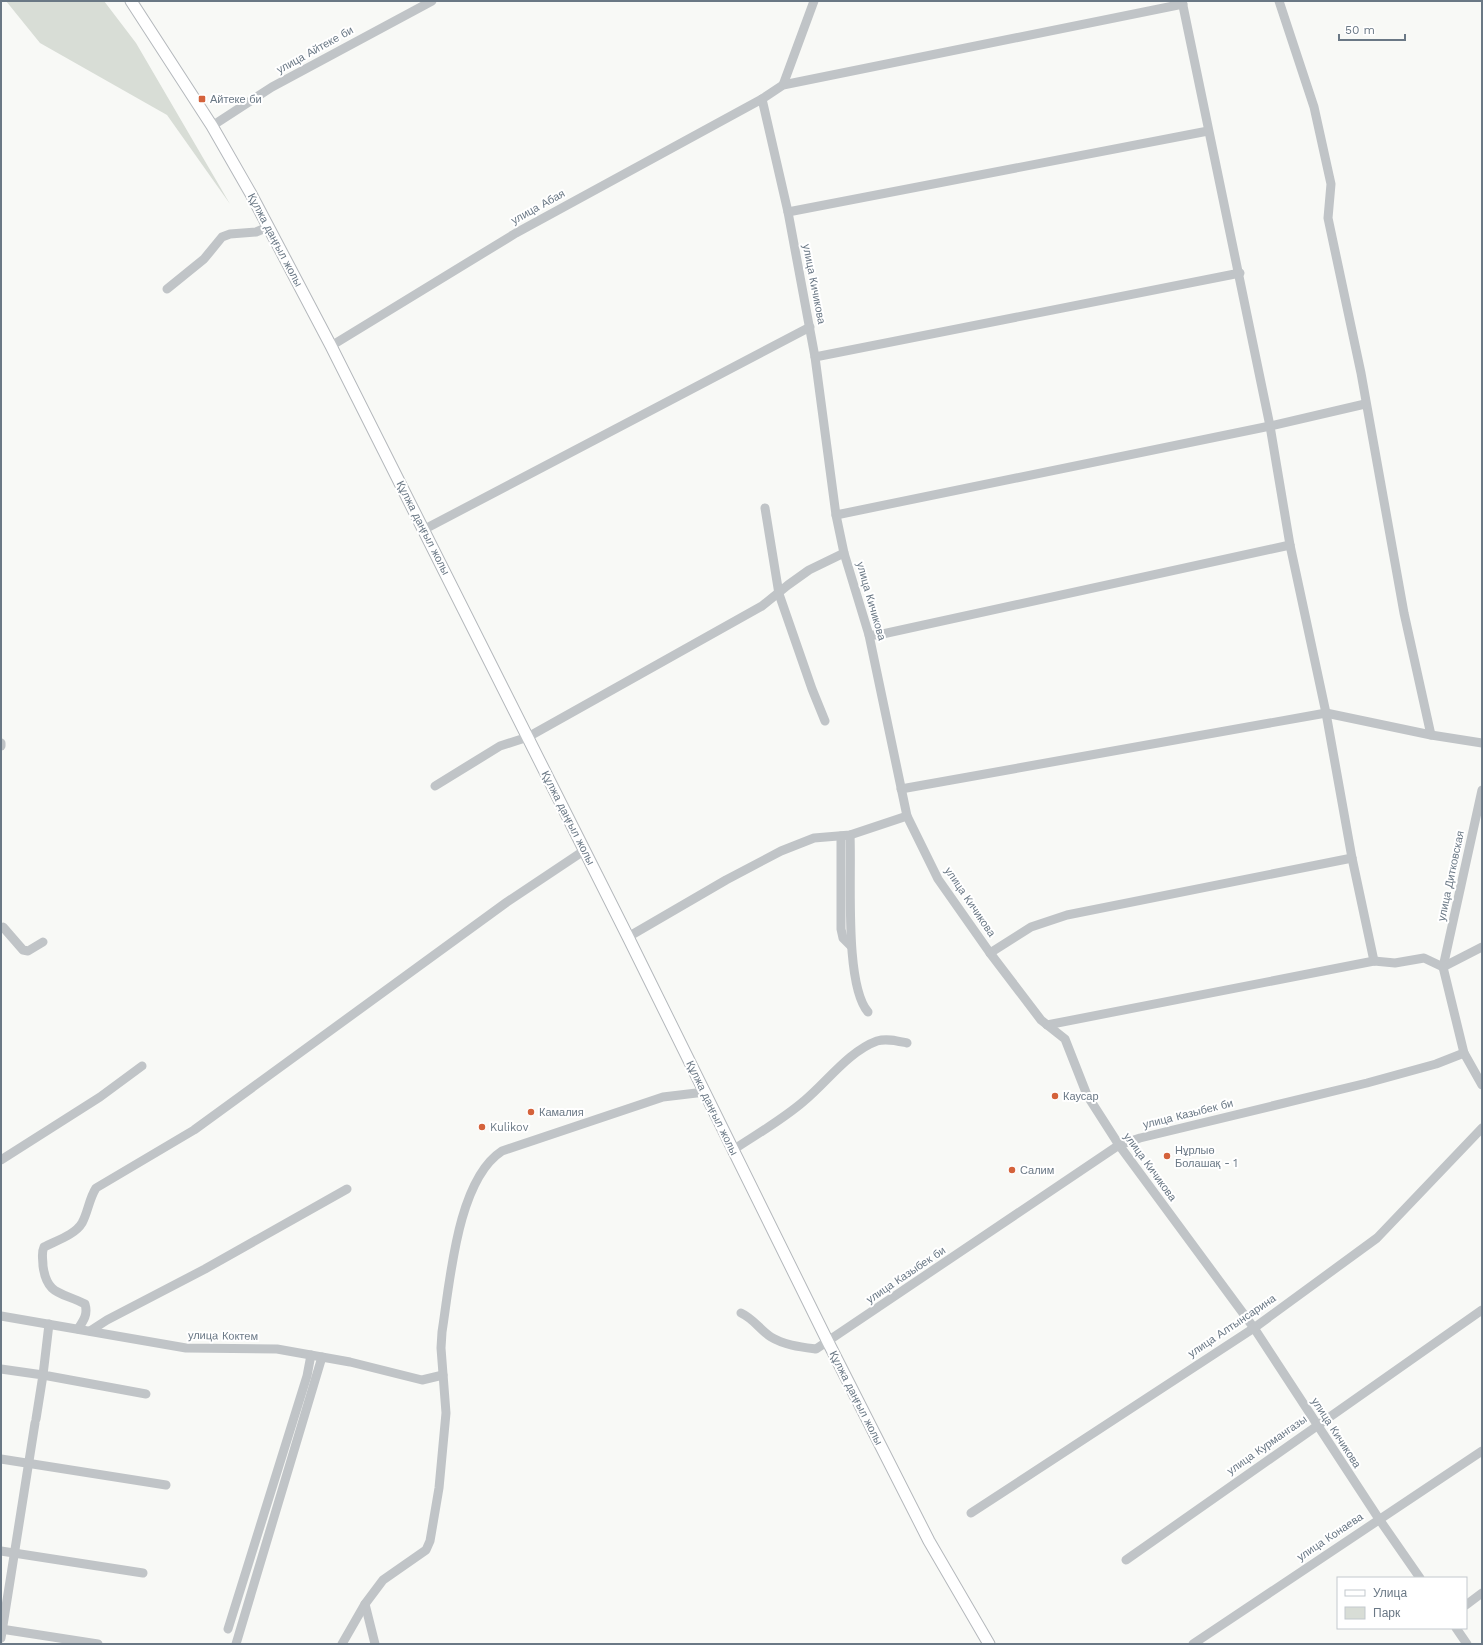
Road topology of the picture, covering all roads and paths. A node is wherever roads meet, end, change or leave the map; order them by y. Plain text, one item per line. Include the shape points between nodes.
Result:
1 (131, 1) edge
2 (432, 1) edge
3 (814, 1) edge
4 (1279, 1) edge
5 (1183, 3) edge
6 (783, 85) junction
7 (762, 99) junction
8 (212, 126) junction
9 (1208, 131) junction
10 (788, 212) junction
11 (268, 227) junction
12 (1240, 273) junction
13 (167, 289) dead end
14 (810, 327) junction
15 (330, 346) junction
16 (815, 357) junction
17 (1365, 404) junction
18 (1270, 426) junction
19 (765, 508) dead end
20 (836, 515) junction
21 (423, 530) junction
22 (1290, 545) junction
23 (844, 553) junction
24 (779, 594) junction
25 (869, 635) junction
26 (1326, 713) junction
27 (825, 720) dead end
28 (1431, 735) junction
29 (528, 737) junction
30 (1, 743) edge
31 (1482, 743) edge
32 (1, 746) edge
33 (435, 786) dead end
34 (901, 789) junction
35 (1482, 790) edge
36 (907, 816) junction
37 (846, 836) junction
38 (585, 850) junction
39 (1352, 858) junction
40 (1, 928) edge
41 (628, 937) junction
42 (43, 942) dead end
43 (1482, 947) edge
44 (990, 953) junction
45 (1374, 961) junction
46 (1443, 967) junction
47 (868, 1012) dead end
48 (1047, 1025) junction
49 (908, 1043) dead end
50 (1464, 1053) junction
51 (142, 1066) dead end
52 (1482, 1085) edge
53 (705, 1092) junction
54 (1482, 1128) edge
55 (1118, 1145) junction
56 (733, 1150) junction
57 (1, 1160) edge
58 (347, 1189) dead end
59 (1482, 1310) edge
60 (741, 1314) dead end
61 (1, 1316) edge
62 (49, 1324) junction
63 (1254, 1328) junction
64 (78, 1329) junction
65 (90, 1331) junction
66 (828, 1342) junction
67 (311, 1355) junction
68 (322, 1357) junction
69 (1, 1369) edge
70 (43, 1375) junction
71 (443, 1375) junction
72 (146, 1394) dead end
73 (1316, 1425) junction
74 (1482, 1452) edge
75 (1, 1459) edge
76 (30, 1464) junction
77 (166, 1485) dead end
78 (971, 1513) dead end
79 (1379, 1519) junction
80 (1, 1551) edge
81 (14, 1553) junction
82 (1126, 1560) dead end
83 (143, 1573) dead end
84 (1419, 1577) edge
85 (1482, 1593) edge
86 (365, 1604) junction
87 (1467, 1604) edge
88 (228, 1629) dead end
89 (1457, 1629) edge
90 (1, 1632) edge
91 (98, 1644) edge
92 (236, 1644) edge
93 (342, 1644) edge
94 (375, 1644) edge
95 (989, 1644) edge
96 (1193, 1644) edge
97 (1467, 1644) edge

1 - 8 main road, Құлжа даңғыл жолы
2 - 8 street, улица Айтеке би via 272,87
3 - 6 street
4 - 17 street via 1314,107 1329,176 1331,192 1328,218 1361,373
5 - 6 street
5 - 9 street
6 - 7 street, улица Абая
7 - 10 street, улица Кичикова
7 - 15 street, улица Абая via 516,233
8 - 11 main road, Құлжа даңғыл жолы
9 - 10 street
9 - 12 street
10 - 14 street, улица Кичикова
11 - 13 street via 256,232 222,237 204,259
11 - 15 main road, Құлжа даңғыл жолы
12 - 16 street
12 - 18 street
14 - 16 street, улица Кичикова
14 - 21 street
15 - 21 main road, Құлжа даңғыл жолы
16 - 20 street, улица Кичикова
17 - 18 street
17 - 28 street via 1404,613
18 - 20 street
18 - 22 street
19 - 24 street
20 - 23 street, улица Кичикова
21 - 29 main road, Құлжа даңғыл жолы
22 - 25 street
22 - 26 street
23 - 24 street via 809,570
23 - 25 street, улица Кичикова
24 - 27 street
24 - 29 street via 762,606
25 - 34 street, улица Кичикова
26 - 28 street
26 - 34 street
26 - 39 street
28 - 31 street
29 - 33 street via 500,746
29 - 38 main road, Құлжа даңғыл жолы
30 - 32 street
34 - 36 street, улица Кичикова
35 - 46 street, улица Дитковская
36 - 37 street
36 - 44 street, улица Кичикова via 938,879
37 - 41 street via 814,838 781,851
37 - 47 street via 851,946 861,1003
38 - 41 main road, Құлжа даңғыл жолы
38 - 64 street via 501,907 194,1130 96,1188 90,1196 82,1223 77,1230 44,1247 42,1252 44,1275 48,1285 53,1290 84,1304 87,1310 86,1317
39 - 44 street via 1067,915 1031,927
39 - 45 street
40 - 42 street via 3,927 23,950 28,951
41 - 53 main road, Құлжа даңғыл жолы
43 - 46 street
44 - 48 street, улица Кичикова
45 - 46 street via 1395,963 1424,958
45 - 48 street
46 - 50 street
48 - 55 street, улица Кичикова via 1068,1045 1087,1095
49 - 56 street via 895,1040 870,1044 782,1119
50 - 52 street
50 - 55 street, улица Казыбек би via 1436,1064 1367,1083
51 - 57 street via 100,1097
53 - 56 main road, Құлжа даңғыл жолы
53 - 71 street via 663,1098 502,1151 492,1158 475,1182 458,1234 442,1332
54 - 63 street, улица Алтынсарина via 1377,1238
55 - 63 street, улица Кичикова
55 - 66 street, улица Казыбек би
56 - 66 main road, Құлжа даңғыл жолы
58 - 65 street
59 - 73 street, улица Курмангазы
60 - 66 street, улица Казыбек би via 750,1317 771,1337 791,1345 816,1349
61 - 62 street, улица Коктем
62 - 64 street, улица Коктем
62 - 70 street
63 - 73 street, улица Кичикова
63 - 78 street, улица Алтынсарина
64 - 65 street, улица Коктем
65 - 67 street, улица Коктем via 186,1348 277,1349
66 - 95 main road, Құлжа даңғыл жолы via 928,1541
67 - 68 street, улица Коктем
67 - 88 street via 307,1376
68 - 71 street, улица Коктем via 422,1380
68 - 92 street
69 - 70 street
70 - 72 street
70 - 76 street
71 - 86 street via 445,1427 440,1488 430,1541 426,1550 383,1580
73 - 79 street, улица Кичикова
73 - 82 street, улица Курмангазы
74 - 79 street, улица Конаева
75 - 76 street
76 - 77 street
76 - 81 street
79 - 84 street, улица Кичикова
79 - 96 street, улица Конаева
80 - 81 street
81 - 83 street
81 - 90 street
85 - 87 street
86 - 93 street
86 - 94 street
89 - 97 street
90 - 91 street

